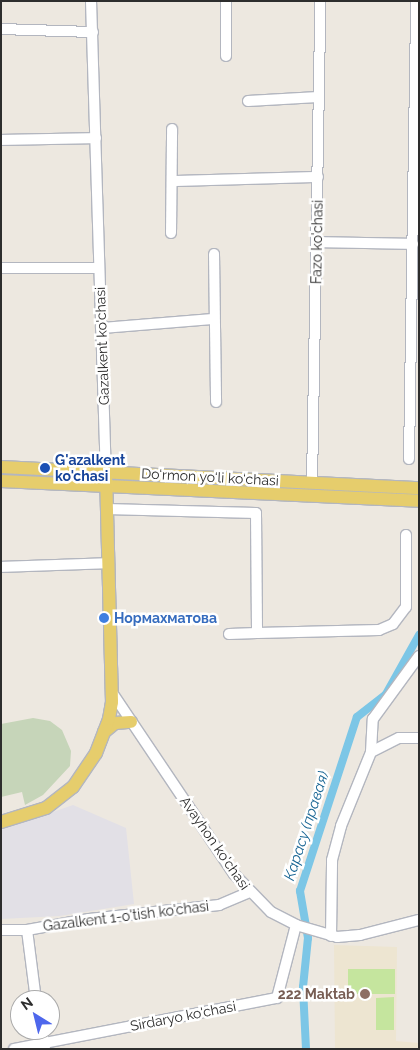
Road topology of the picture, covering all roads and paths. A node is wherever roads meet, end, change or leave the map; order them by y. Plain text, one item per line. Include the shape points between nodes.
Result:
1 (91, 1) edge
2 (226, 1) edge
3 (320, 1) edge
4 (416, 1) edge
5 (1, 29) edge
6 (93, 32) junction
7 (226, 56) dead end
8 (318, 97) junction
9 (248, 101) dead end
10 (172, 129) dead end
11 (96, 138) junction
12 (1, 140) edge
13 (318, 177) junction
14 (172, 181) junction
15 (172, 233) dead end
16 (317, 242) junction
17 (413, 244) junction
18 (214, 254) dead end
19 (1, 268) edge
20 (99, 268) junction
21 (214, 320) junction
22 (415, 325) edge
23 (101, 328) junction
24 (216, 402) dead end
25 (409, 459) dead end
26 (1, 467) edge
27 (106, 471) junction
28 (1, 481) edge
29 (312, 483) junction
30 (106, 485) junction
31 (419, 488) edge
32 (419, 501) edge
33 (106, 509) junction
34 (406, 534) dead end
35 (108, 563) junction
36 (1, 567) edge
37 (257, 633) junction
38 (229, 634) dead end
39 (419, 656) edge
40 (111, 691) junction
41 (132, 722) junction
42 (102, 735) junction
43 (419, 738) edge
44 (371, 752) junction
45 (1, 816) edge
46 (1, 822) edge
47 (249, 892) junction
48 (419, 920) edge
49 (296, 925) junction
50 (1, 930) edge
51 (27, 930) junction
52 (331, 936) junction
53 (35, 990) edge
54 (44, 1046) edge
55 (14, 1049) edge

1 - 6 street, Gazalkent ko'chasi
2 - 7 street
3 - 8 street, Fazo ko'chasi
4 - 17 street
5 - 6 street
6 - 11 street, Gazalkent ko'chasi
8 - 9 street
8 - 13 street, Fazo ko'chasi
10 - 14 street
11 - 12 street
11 - 20 street, Gazalkent ko'chasi
13 - 14 street
13 - 16 street, Fazo ko'chasi
14 - 15 street
16 - 17 street
16 - 29 street, Fazo ko'chasi
17 - 22 street
18 - 21 street
19 - 20 street
20 - 23 street, Gazalkent ko'chasi
21 - 23 street
21 - 24 street
22 - 25 street
23 - 27 street, Gazalkent ko'chasi
26 - 27 main road, Do‘rmon yo‘li ko‘chasi
27 - 29 main road, Do‘rmon yo‘li ko‘chasi
27 - 30 main road, Gazalkent ko'chasi
28 - 30 main road, Do‘rmon yo‘li ko‘chasi
29 - 31 main road, Do‘rmon yo‘li ko‘chasi
30 - 32 main road, Do‘rmon yo‘li ko‘chasi
30 - 33 main road, Gazalkent ko'chasi
33 - 35 main road, Gazalkent ko'chasi
33 - 37 street via 256,513
34 - 37 street via 405,611 394,624 379,630
35 - 36 street
35 - 40 main road, Gazalkent ko'chasi
37 - 38 street
39 - 44 street via 378,708 370,733
40 - 41 street, Avayhon ko'chasi
40 - 42 main road, Gazalkent ko'chasi via 111,714
41 - 42 main road via 115,723
41 - 47 street, Avayhon ko'chasi
42 - 45 main road via 76,773 54,795
42 - 46 main road via 88,768 65,795 46,808
43 - 44 street via 399,738
44 - 52 street via 341,826 332,860
47 - 49 street, Avayhon ko'chasi via 271,912
47 - 51 street, Gazalkent 1-o'tish ko'chasi via 218,905 89,919
48 - 52 street, Avayhon ko'chasi via 360,935
49 - 52 street, Avayhon ko'chasi
49 - 54 street, Sirdaryo ko'chasi via 277,998
50 - 51 street, Gazalkent 1-o'tish ko'chasi
51 - 53 street
54 - 55 street, Sirdaryo ko'chasi

